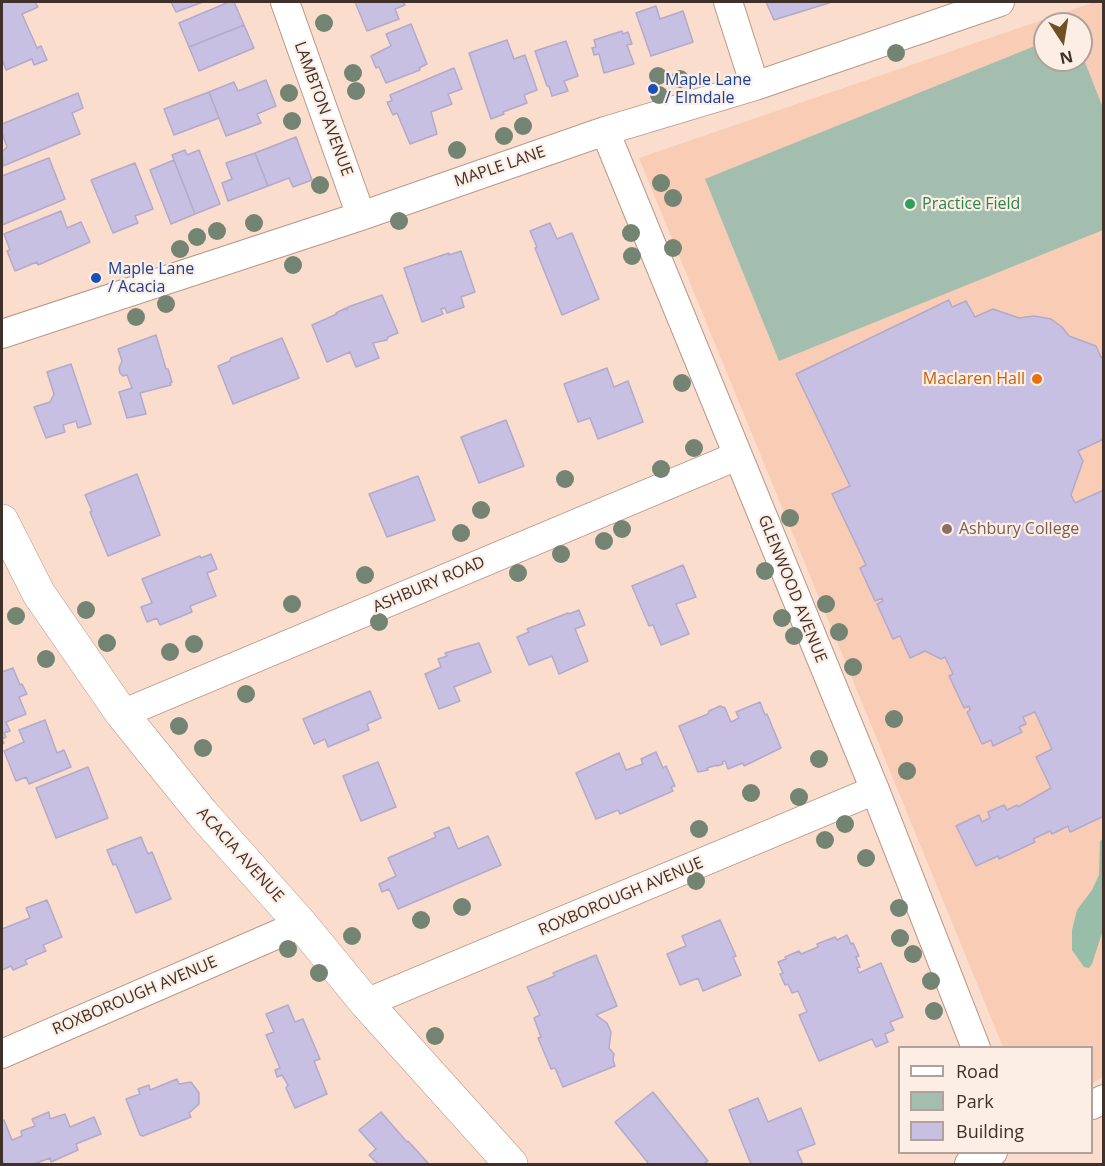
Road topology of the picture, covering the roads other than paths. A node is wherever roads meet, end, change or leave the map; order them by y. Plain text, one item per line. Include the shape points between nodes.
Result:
1 (285, 2) edge
2 (728, 2) edge
3 (999, 2) edge
4 (755, 86) junction
5 (605, 131) junction
6 (361, 216) junction
7 (2, 334) edge
8 (737, 456) junction
9 (2, 521) edge
10 (122, 714) junction
11 (875, 790) junction
12 (301, 924) junction
13 (366, 1003) junction
14 (976, 1046) edge
15 (2, 1054) edge
16 (989, 1154) edge
17 (511, 1164) edge
18 (969, 1164) edge

1 - 6 street, LAMBTON AVENUE
2 - 4 street
3 - 4 street, MAPLE LANE
4 - 5 street, MAPLE LANE
5 - 6 street, MAPLE LANE
5 - 8 street, GLENWOOD AVENUE
6 - 7 street, MAPLE LANE
8 - 10 street, ASHBURY ROAD
8 - 11 street, GLENWOOD AVENUE
9 - 10 street, ACACIA AVENUE via 39,594
10 - 12 street, ACACIA AVENUE via 202,813
11 - 13 street, ROXBOROUGH AVENUE
11 - 14 street, GLENWOOD AVENUE
12 - 13 street, ACACIA AVENUE
12 - 15 street, ROXBOROUGH AVENUE
13 - 17 street, ACACIA AVENUE
16 - 18 street

